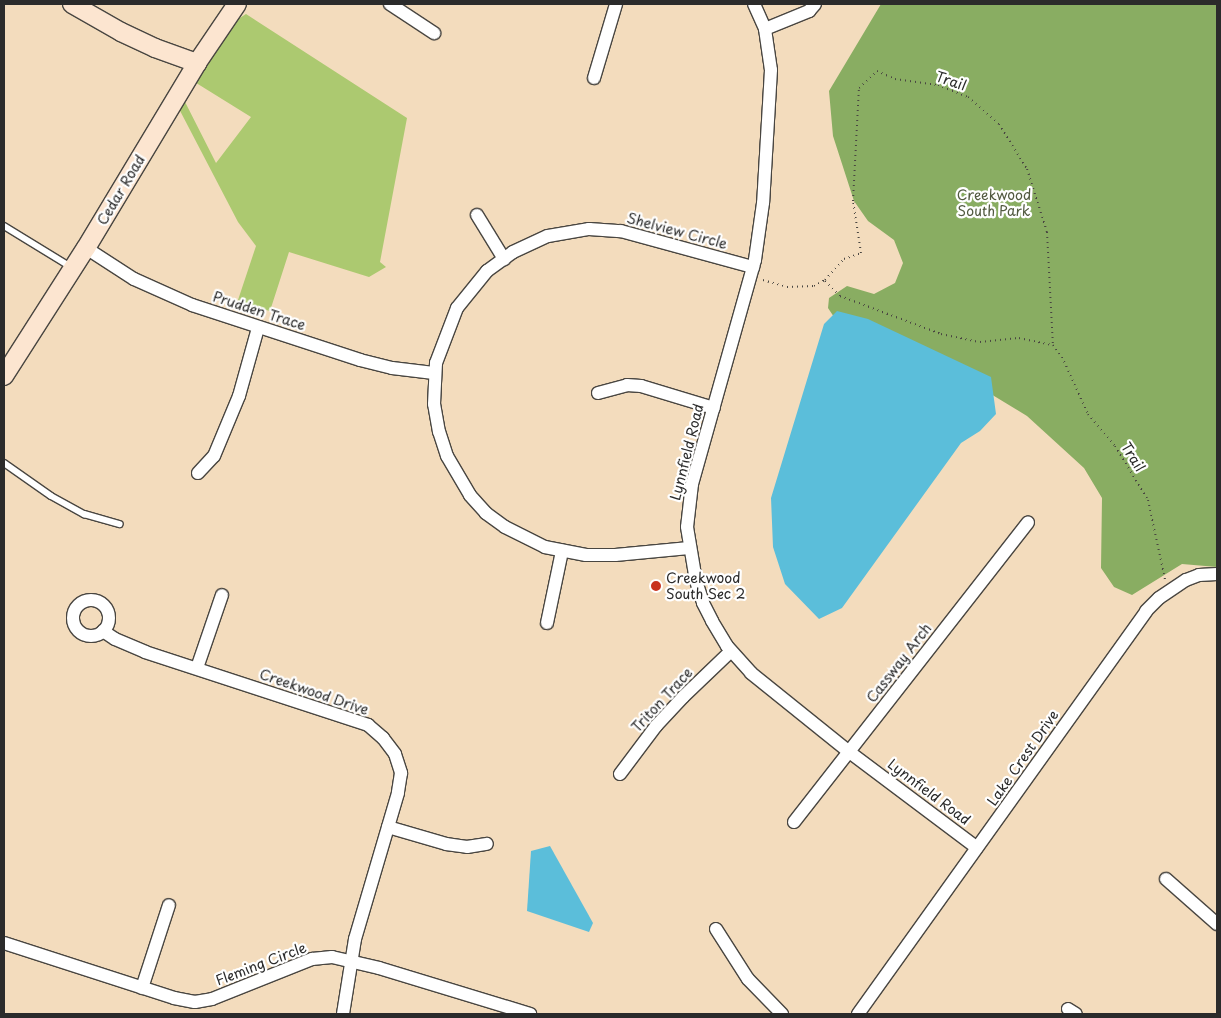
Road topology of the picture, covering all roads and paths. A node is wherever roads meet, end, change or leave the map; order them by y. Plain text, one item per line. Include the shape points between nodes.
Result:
1 (72, 4) edge
2 (237, 4) edge
3 (390, 4) edge
4 (616, 4) edge
5 (754, 4) edge
6 (815, 4) edge
7 (765, 29) junction
8 (434, 34) dead end
9 (197, 63) junction
10 (594, 78) dead end
11 (477, 214) dead end
12 (4, 226) edge
13 (86, 248) junction
14 (504, 259) junction
15 (72, 268) junction
16 (752, 272) junction
17 (825, 280) junction
18 (258, 328) junction
19 (1053, 345) junction
20 (434, 373) junction
21 (4, 376) edge
22 (598, 393) dead end
23 (714, 408) junction
24 (4, 463) edge
25 (198, 473) dead end
26 (1028, 523) dead end
27 (120, 524) dead end
28 (689, 548) junction
29 (562, 551) junction
30 (1217, 574) edge
31 (1168, 591) junction
32 (222, 594) dead end
33 (548, 623) dead end
34 (103, 631) dead end
35 (731, 651) junction
36 (198, 668) junction
37 (848, 752) junction
38 (620, 774) dead end
39 (794, 822) dead end
40 (388, 826) junction
41 (487, 844) dead end
42 (978, 848) junction
43 (1166, 879) dead end
44 (169, 905) dead end
45 (1217, 924) edge
46 (716, 929) dead end
47 (4, 943) edge
48 (351, 961) junction
49 (142, 988) junction
50 (343, 1014) edge
51 (530, 1014) edge
52 (782, 1014) edge
53 (858, 1014) edge

1 - 9 street via 154,48
2 - 9 street, Cedar Road
3 - 8 street
4 - 10 street
5 - 7 street, Lynnfield Road
6 - 7 street via 809,11
7 - 16 street, Lynnfield Road via 770,86 763,203
9 - 13 street, Cedar Road
11 - 14 street
12 - 15 lane
13 - 15 street, Cedar Road
13 - 18 street, Prudden Trace via 153,288
14 - 16 street, Shelview Circle via 548,236 589,229 646,237
14 - 20 street, Shelview Circle via 488,271 457,308 439,350
15 - 21 street, Cedar Road
16 - 17 path via 787,287 814,286
16 - 23 street, Lynnfield Road
17 - 19 path via 840,296 941,334 980,342 1019,338
17 - 19 path, Trail via 844,259 861,253 853,201 859,88 877,71 895,79 938,85 968,97 999,124 1027,169 1047,232
18 - 20 street, Prudden Trace via 392,368
18 - 25 street via 232,413 214,456
19 - 31 path, Trail via 1062,357 1088,414 1115,446 1148,500
20 - 29 street, Shelview Circle via 434,404 439,432 447,456 470,495 486,513 505,526 546,547
22 - 23 street via 627,385 641,386
23 - 28 street, Lynnfield Road via 692,484 688,512
24 - 27 lane via 51,496 84,514
26 - 37 street, Cassway Arch
28 - 29 street, Shelview Circle via 615,555
28 - 35 street, Lynnfield Road via 703,603
29 - 33 street
30 - 31 street, Lake Crest Drive via 1199,575
31 - 42 street, Lake Crest Drive via 1146,611
32 - 36 street
34 - 36 street, Creekwood Drive via 145,652
35 - 37 street, Lynnfield Road via 768,688
35 - 38 street, Triton Trace via 656,726
36 - 40 street, Creekwood Drive via 368,725 395,754 401,773
37 - 39 street, Cassway Arch
37 - 42 street, Lynnfield Road
40 - 41 street via 446,844 467,847
40 - 48 street, Creekwood Drive via 361,915
42 - 53 street, Lake Crest Drive
43 - 45 street
44 - 49 street
46 - 52 street via 744,973
47 - 49 street, Fleming Circle
48 - 49 street, Fleming Circle via 332,957 312,959 212,999 195,1002
48 - 50 street, Creekwood Drive
48 - 51 street, Fleming Circle

